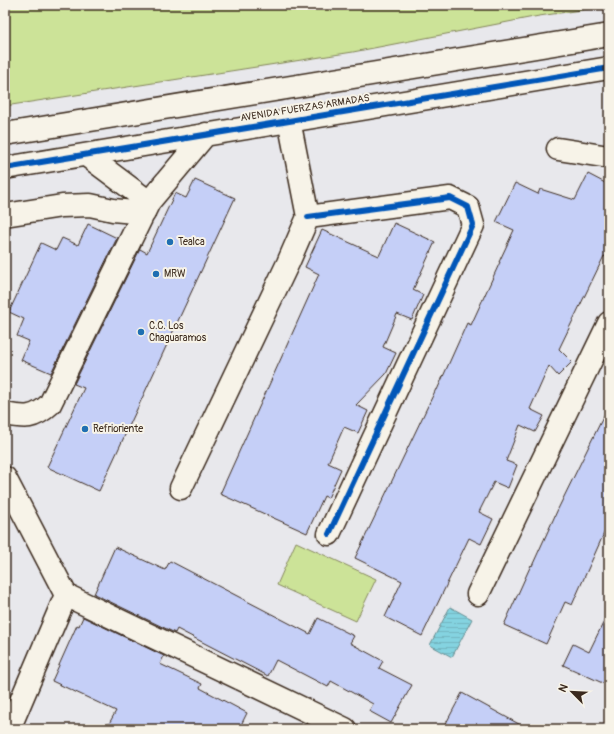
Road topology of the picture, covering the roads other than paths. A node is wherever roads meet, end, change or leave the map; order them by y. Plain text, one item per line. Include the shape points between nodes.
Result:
1 (609, 35) edge
2 (609, 68) edge
3 (289, 120) junction
4 (5, 134) edge
5 (206, 134) junction
6 (558, 149) dead end
7 (86, 155) junction
8 (609, 157) edge
9 (5, 168) edge
10 (146, 208) junction
11 (5, 215) edge
12 (308, 217) junction
13 (609, 323) edge
14 (5, 414) edge
15 (5, 478) edge
16 (181, 488) dead end
17 (329, 534) dead end
18 (66, 594) junction
19 (478, 594) dead end
20 (9, 729) edge
21 (345, 729) edge

1 - 4 street
2 - 3 street, AVENIDA FUERZAS ARMADAS
3 - 5 street, AVENIDA FUERZAS ARMADAS
3 - 12 street
5 - 7 street, AVENIDA FUERZAS ARMADAS
5 - 10 street
6 - 8 street
7 - 9 street, AVENIDA FUERZAS ARMADAS
7 - 10 street
10 - 11 street via 113,210 90,205 62,206
10 - 14 street via 50,404 42,412 24,418
12 - 16 street
12 - 17 street via 450,198 468,207 473,225
13 - 19 street
15 - 18 street
18 - 20 street
18 - 21 street

